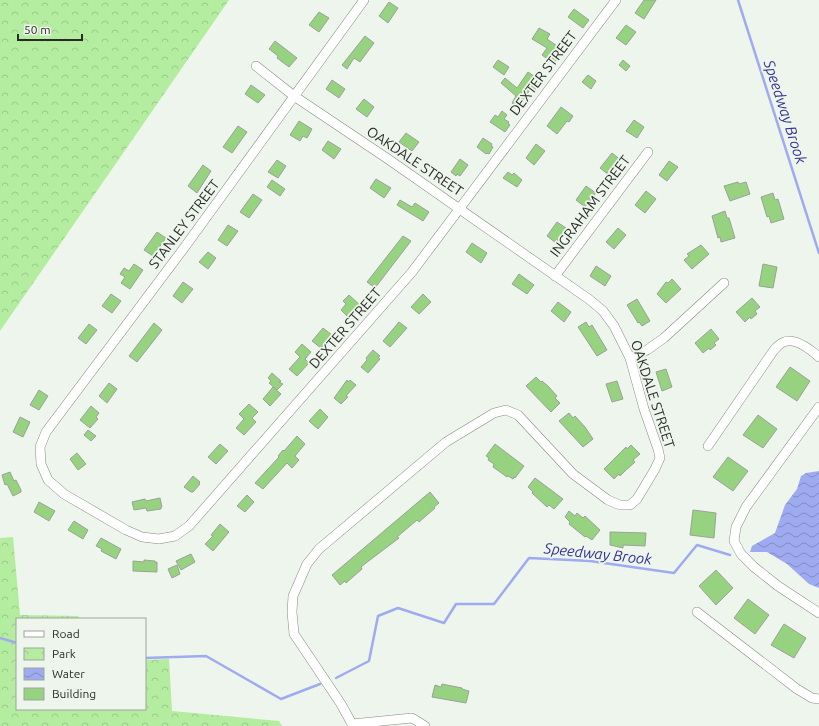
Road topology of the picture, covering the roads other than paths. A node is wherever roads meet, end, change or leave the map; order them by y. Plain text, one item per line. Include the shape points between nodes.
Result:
1 (364, 0) edge
2 (616, 0) edge
3 (256, 66) dead end
4 (294, 96) junction
5 (648, 152) dead end
6 (459, 209) junction
7 (555, 276) junction
8 (724, 283) dead end
9 (819, 357) edge
10 (630, 358) junction
11 (819, 407) edge
12 (708, 446) dead end
13 (43, 468) joint
14 (697, 612) dead end
15 (819, 613) edge
16 (819, 699) edge
17 (353, 725) edge
18 (425, 726) edge

1 - 4 street, STANLEY STREET
2 - 6 street, DEXTER STREET
3 - 4 street, OAKDALE STREET
4 - 6 street, OAKDALE STREET
4 - 13 street, STANLEY STREET via 46,432 40,447
5 - 7 street, INGRAHAM STREET
6 - 7 street, OAKDALE STREET
6 - 13 street, DEXTER STREET via 402,284 189,526 175,536 159,539 142,537 126,530 64,494 48,480
7 - 10 street, OAKDALE STREET via 603,311 614,326
8 - 10 street via 664,338
9 - 12 street via 802,344 790,340 774,350
10 - 17 street, OAKDALE STREET via 660,458 637,499 630,505 620,506 608,500 573,474 518,415 506,410 494,413 446,442 319,549 307,564 293,596 294,634
11 - 15 street via 746,507 736,527 734,541 741,554 754,567
14 - 16 street via 797,690
17 - 18 street, OAKDALE STREET via 412,718

